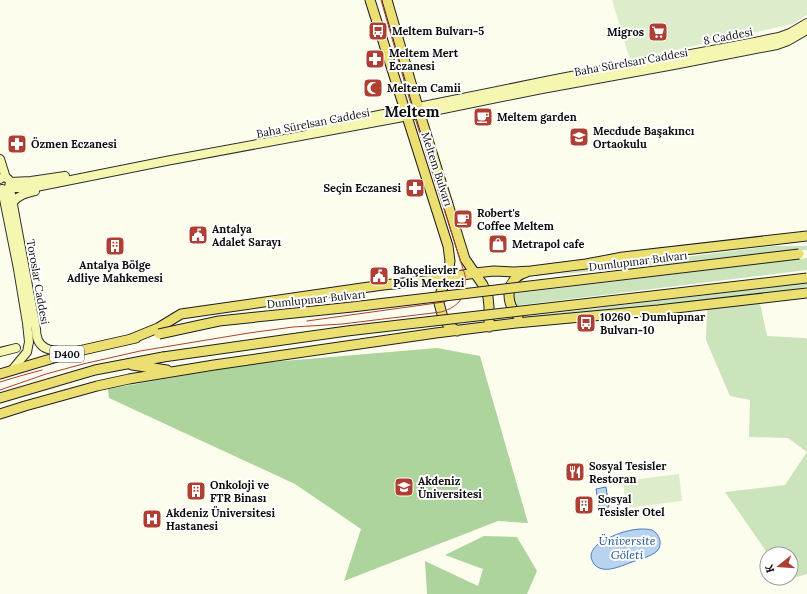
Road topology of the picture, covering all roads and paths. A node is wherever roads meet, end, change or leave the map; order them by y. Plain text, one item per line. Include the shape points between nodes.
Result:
1 (370, 0) edge
2 (387, 0) edge
3 (807, 23) edge
4 (807, 30) edge
5 (627, 66) joint
6 (419, 110) junction
7 (406, 113) junction
8 (0, 160) edge
9 (4, 184) edge
10 (44, 186) junction
11 (13, 202) junction
12 (807, 236) edge
13 (780, 239) junction
14 (807, 241) edge
15 (803, 254) edge
16 (531, 271) junction
17 (475, 273) junction
18 (447, 278) junction
19 (807, 278) edge
20 (804, 292) edge
21 (531, 321) junction
22 (489, 327) junction
23 (457, 331) junction
24 (131, 339) junction
25 (16, 348) dead end
26 (0, 352) edge
27 (74, 352) junction
28 (122, 364) junction
29 (12, 370) junction
30 (178, 371) junction
31 (0, 374) edge
32 (0, 398) edge
33 (0, 414) edge

1 - 7 main road, Meltem Bulvarı
2 - 6 main road, Meltem Bulvarı
3 - 5 main road, 8 Caddesi via 779,37
4 - 6 main road, Baha Sürelsan Caddesi via 777,45
5 - 6 main road, Baha Sürelsan Caddesi
6 - 7 main road, Baha Sürelsan Caddesi
6 - 17 main road, Meltem Bulvarı via 465,259
7 - 9 main road, Baha Sürelsan Caddesi via 60,177
7 - 10 main road, Baha Sürelsan Caddesi
7 - 18 main road, Meltem Bulvarı via 448,246 450,261
8 - 9 main road, Toroslar Caddesi
9 - 10 main road, Baha Sürelsan Caddesi via 31,188
9 - 11 main road, Toroslar Caddesi
9 - 29 main road, Toroslar Caddesi via 28,342 27,352
10 - 11 main road via 22,194
11 - 27 main road, Toroslar Caddesi via 38,342 54,352
12 - 13 main road
13 - 14 main road
13 - 16 main road via 623,257
15 - 24 main road, Dumlupınar Bulvarı / D400, bridge via 219,322
16 - 17 main road
16 - 21 main road via 518,277 510,289 509,297 510,304 518,316
17 - 18 main road
17 - 22 main road via 488,296
18 - 23 main road via 439,298 441,312 448,325
18 - 24 main road via 181,314 158,328
19 - 28 main road, bridge via 347,330
20 - 21 main road via 658,310
21 - 22 main road
22 - 23 main road
23 - 30 main road
24 - 27 main road, Dumlupınar Bulvarı / D400
25 - 26 main road
27 - 29 main road, Dumlupınar Bulvarı / D400
28 - 30 main road
28 - 32 main road
29 - 31 main road, Dumlupınar Bulvarı / D400
30 - 33 main road via 97,386

